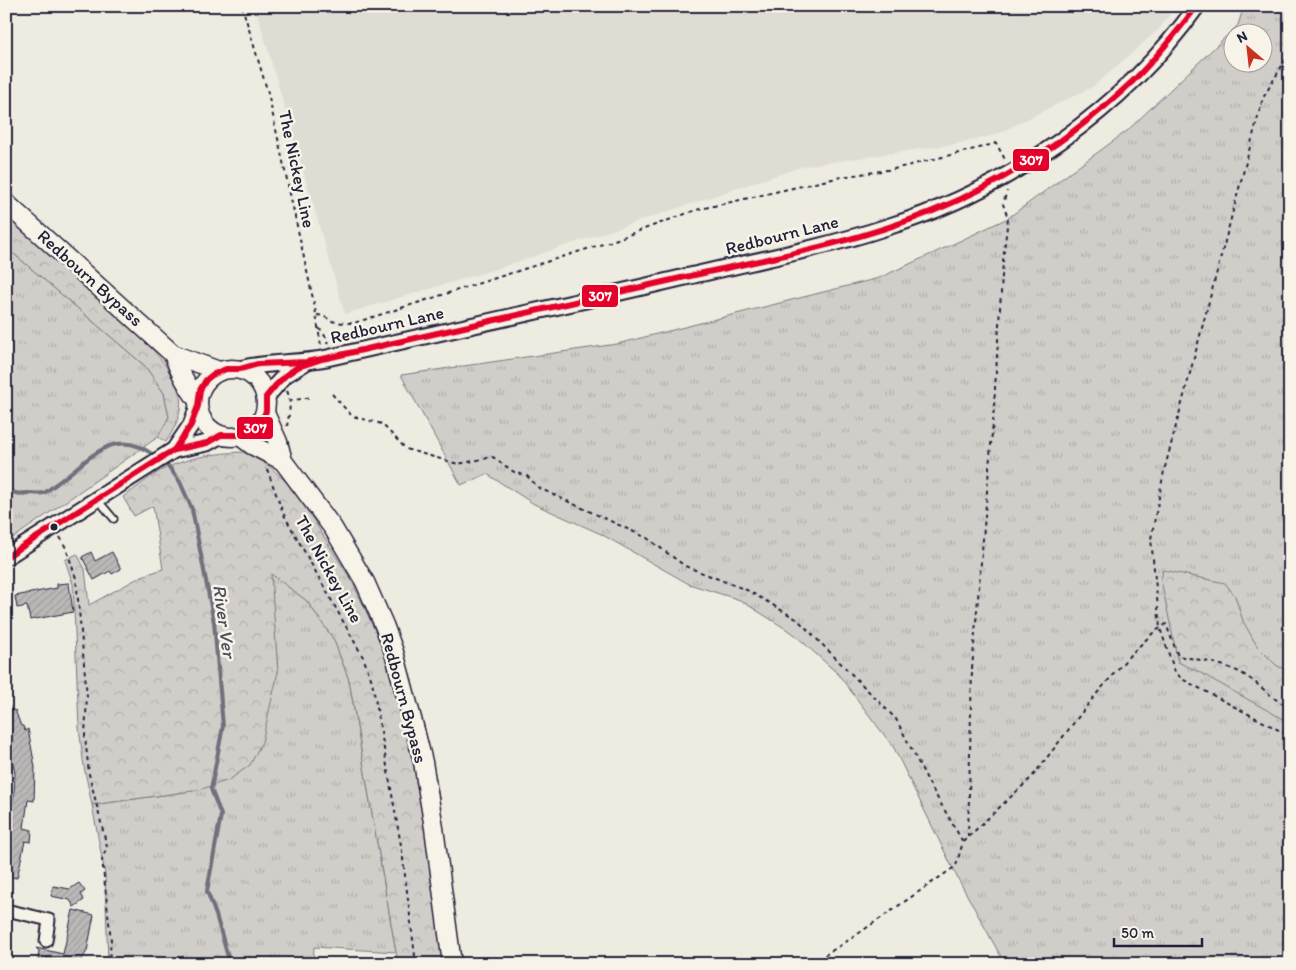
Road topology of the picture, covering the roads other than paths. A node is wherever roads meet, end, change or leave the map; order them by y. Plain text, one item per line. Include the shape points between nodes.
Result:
1 (1197, 6) edge
2 (6, 203) edge
3 (173, 354) junction
4 (306, 362) junction
5 (240, 369) junction
6 (219, 371) junction
7 (198, 403) junction
8 (266, 405) junction
9 (221, 435) junction
10 (240, 436) junction
11 (168, 453) junction
12 (283, 461) junction
13 (97, 498) junction
14 (114, 519) dead end
15 (6, 557) edge
16 (6, 910) edge
17 (46, 941) dead end
18 (452, 964) edge

1 - 4 main road, Redbourn Lane via 1143,71 1073,133 1012,173 932,212 839,241
2 - 3 main road, Redbourn Bypass
3 - 6 main road, Redbourn Bypass
3 - 7 main road, Redbourn Bypass
4 - 5 main road, Redbourn Lane via 258,364
4 - 8 main road, Redbourn Lane via 285,375
5 - 6 main road
5 - 8 main road via 256,378 264,390
6 - 7 main road via 206,380
7 - 9 main road via 207,427
7 - 11 main road via 191,425
8 - 10 main road via 256,428
8 - 12 main road, Redbourn Bypass
9 - 10 main road
9 - 11 main road via 207,443
10 - 12 main road, Redbourn Bypass
11 - 13 main road
12 - 18 main road, Redbourn Bypass via 344,546 365,582 394,652 423,762
13 - 14 lane
13 - 15 main road
16 - 17 street via 49,920

